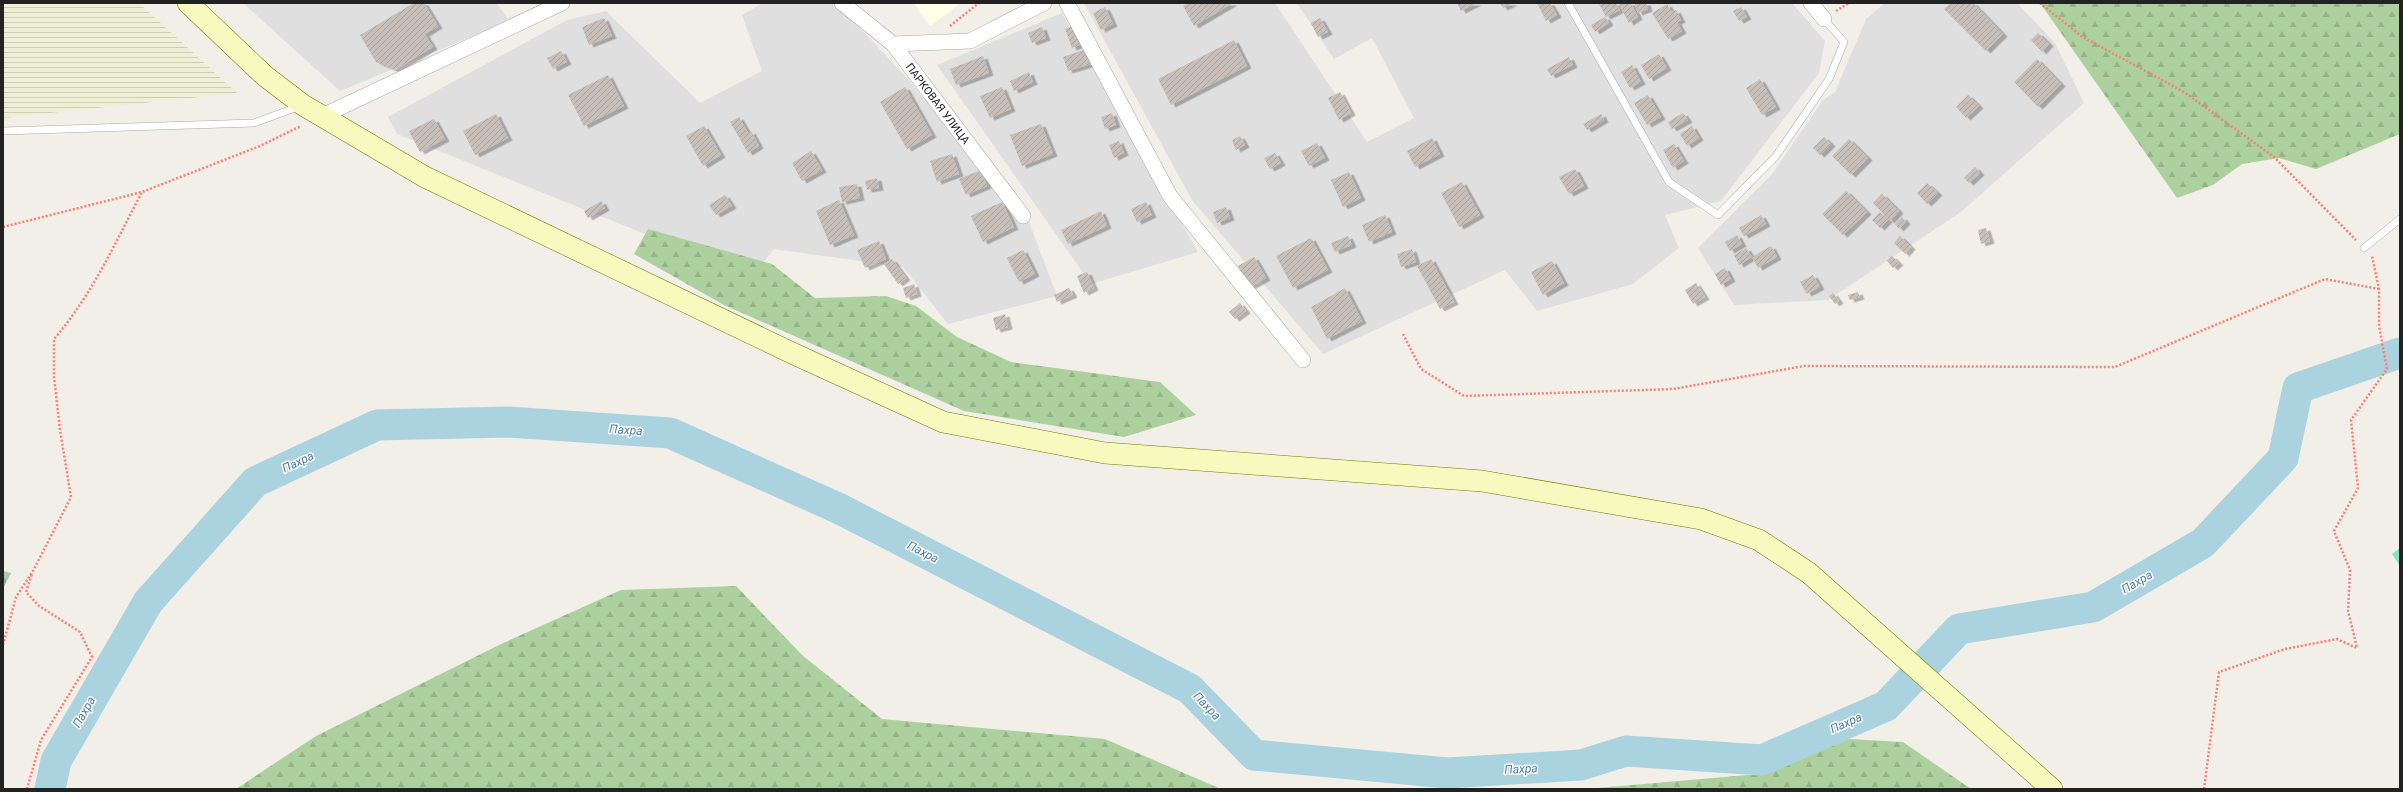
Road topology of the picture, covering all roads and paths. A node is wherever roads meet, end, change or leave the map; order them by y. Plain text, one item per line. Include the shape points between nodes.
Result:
1 (188, 3) edge
2 (562, 3) edge
3 (842, 3) edge
4 (979, 3) edge
5 (1044, 3) edge
6 (1067, 3) edge
7 (1568, 3) edge
8 (1810, 3) edge
9 (2040, 3) edge
10 (544, 7) edge
11 (1824, 19) joint
12 (928, 43) junction
13 (893, 44) junction
14 (303, 105) junction
15 (320, 117) junction
16 (3, 131) edge
17 (142, 192) junction
18 (1023, 216) dead end
19 (2400, 219) edge
20 (3, 227) edge
21 (2364, 248) junction
22 (2379, 289) junction
23 (1403, 334) dead end
24 (1303, 360) dead end
25 (33, 570) junction
26 (3, 645) edge
27 (27, 789) edge
28 (2052, 789) edge
29 (2204, 789) edge

1 - 14 street via 265,76
2 - 10 street
3 - 13 street, ПАРКОВАЯ УЛИЦА
4 - 12 path
5 - 12 street via 970,41
6 - 24 street via 1170,196
7 - 11 lane via 1669,182 1718,215 1776,156 1829,79 1844,42
8 - 11 street
9 - 21 path via 2082,36 2184,92 2274,157
10 - 15 street
12 - 13 street
13 - 18 street, ПАРКОВАЯ УЛИЦА
14 - 15 street
14 - 16 lane via 254,123
15 - 17 path via 260,146
15 - 28 street via 425,177 792,354 944,422 1105,453 1482,481 1701,519 1759,540 1809,573
17 - 20 path
17 - 25 path via 99,276 75,314 54,339 54,376 71,497
19 - 21 lane
21 - 22 path via 2374,258
22 - 23 path via 2325,279 2116,367 1804,366 1673,389 1464,396 1421,369
22 - 29 path via 2379,326 2387,369 2351,420 2358,488 2334,531 2350,570 2348,611 2357,648 2337,639 2285,649 2218,672
25 - 26 path via 16,597
25 - 27 path via 26,592 39,606 80,632 92,657 41,740

